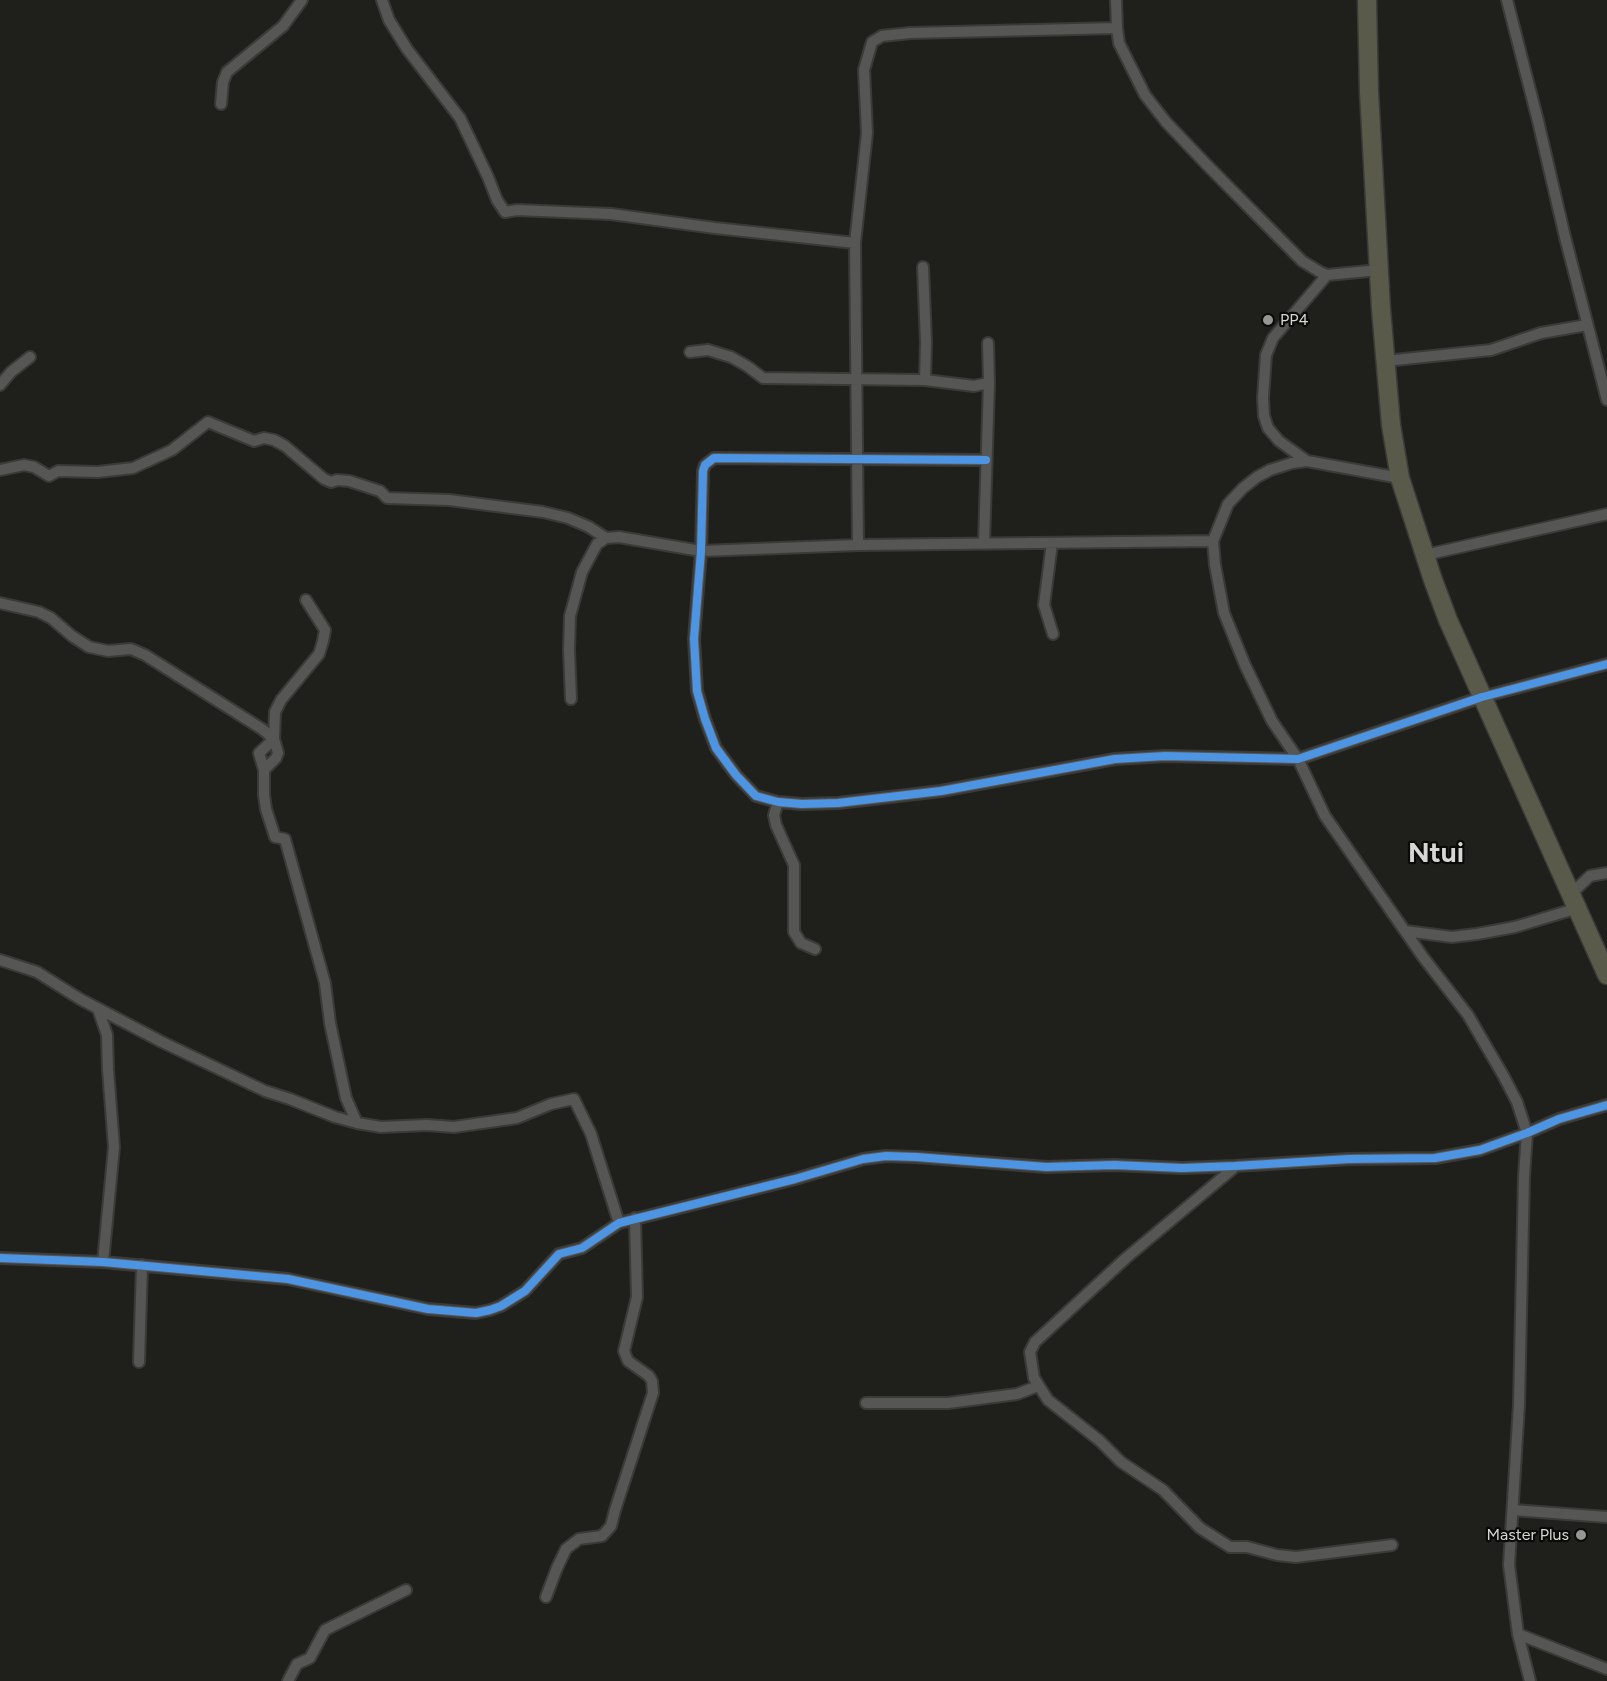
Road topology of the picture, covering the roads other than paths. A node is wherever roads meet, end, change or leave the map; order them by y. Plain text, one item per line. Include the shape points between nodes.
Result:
1 (302, 0) edge
2 (382, 0) edge
3 (1116, 0) edge
4 (1367, 0) edge
5 (1507, 0) edge
6 (1116, 28) junction
7 (221, 104) dead end
8 (855, 243) junction
9 (922, 267) dead end
10 (1379, 270) junction
11 (1327, 275) junction
12 (1587, 325) junction
13 (988, 343) dead end
14 (690, 352) dead end
15 (30, 357) dead end
16 (1385, 361) junction
17 (857, 379) junction
18 (925, 380) junction
19 (0, 385) edge
20 (989, 388) junction
21 (1607, 400) edge
22 (858, 459) junction
23 (986, 460) junction
24 (1307, 461) junction
25 (0, 470) edge
26 (1400, 478) junction
27 (1607, 514) edge
28 (606, 538) junction
29 (1214, 541) junction
30 (984, 543) junction
31 (1052, 543) junction
32 (858, 545) junction
33 (701, 551) junction
34 (1425, 555) junction
35 (306, 600) dead end
36 (0, 603) edge
37 (1053, 634) dead end
38 (1607, 664) edge
39 (1482, 697) junction
40 (571, 699) dead end
41 (274, 739) junction
42 (1298, 759) junction
43 (264, 770) junction
44 (778, 802) junction
45 (1607, 873) edge
46 (1575, 901) junction
47 (1405, 931) junction
48 (815, 949) dead end
49 (0, 960) edge
50 (1607, 975) edge
51 (98, 1008) junction
52 (1607, 1105) edge
53 (357, 1123) junction
54 (1527, 1133) junction
55 (1235, 1166) junction
56 (634, 1218) junction
57 (619, 1223) junction
58 (0, 1258) edge
59 (103, 1262) junction
60 (142, 1265) junction
61 (140, 1362) dead end
62 (1038, 1386) junction
63 (866, 1403) dead end
64 (1513, 1510) junction
65 (1607, 1517) edge
66 (1392, 1545) dead end
67 (406, 1590) dead end
68 (546, 1597) dead end
69 (1518, 1634) junction
70 (1607, 1670) edge
71 (288, 1681) edge
72 (1530, 1681) edge

1 - 7 street via 283,26 227,72
2 - 8 street via 407,49 460,118 505,212 611,214
3 - 6 street
4 - 10 highway
5 - 12 street
6 - 8 street via 910,33 875,39 864,70 867,133
6 - 11 street via 1119,43 1145,95 1166,122 1302,261
8 - 17 street
9 - 18 street
10 - 11 street
10 - 16 highway
11 - 24 street via 1273,338 1266,355 1263,398 1268,428
12 - 16 street via 1541,333 1491,350
12 - 21 street
13 - 20 street
14 - 17 street via 708,350 731,357 763,378
15 - 19 street
16 - 26 highway
17 - 18 street
17 - 22 street
18 - 20 street
20 - 23 street
22 - 23 street
22 - 32 street
22 - 33 street via 709,460 703,471
23 - 30 street
24 - 26 street
24 - 29 street via 1270,470 1243,488 1228,504
25 - 28 street via 24,465 49,476 58,471 134,468 172,450 208,422 254,441 274,440 331,482 349,481 380,491 387,498 449,500 543,512 568,518
26 - 34 highway
27 - 34 street
28 - 33 street
28 - 40 street via 597,544 582,572 570,616
29 - 31 street
29 - 42 street via 1227,623 1263,704
30 - 31 street
30 - 32 street
31 - 37 street via 1044,605
32 - 33 street
33 - 44 street via 694,639 697,691 705,719 716,747 736,775 756,796
34 - 39 highway
35 - 41 street via 325,630 324,641 319,654 278,706
36 - 41 street via 39,612 89,647 108,651 131,649 145,655
38 - 39 street
39 - 42 street
39 - 46 highway
41 - 43 street via 278,753
41 - 43 street via 259,753
42 - 44 street via 1115,759 941,791 838,803
42 - 47 street via 1325,816
43 - 53 street via 266,809 275,837 285,839 325,983 346,1098
44 - 48 street via 776,825 795,865 794,932 801,943
45 - 46 street via 1590,876
46 - 47 street via 1515,927 1477,934 1452,937
46 - 50 highway
47 - 54 street via 1483,1041 1517,1102
49 - 51 street via 37,972
51 - 53 street via 265,1091
51 - 59 street via 107,1035 114,1129
52 - 54 street
53 - 57 street via 381,1127 454,1127 517,1118 574,1099 591,1134
54 - 55 street via 1480,1150 1435,1158
54 - 64 street
55 - 56 street via 1046,1167 886,1156 840,1164 795,1179
55 - 62 street via 1035,1342 1030,1359
56 - 57 street
56 - 68 street via 637,1297 624,1351 632,1364 649,1376 653,1393 611,1526 602,1536 579,1539 566,1549
57 - 60 street via 582,1248 559,1254 525,1291 501,1306 476,1313 428,1309 288,1279
58 - 59 street
59 - 60 street
60 - 61 street
62 - 63 street via 1017,1394 948,1403
62 - 66 street via 1048,1400 1116,1458 1163,1490 1200,1528 1230,1547 1296,1557
64 - 65 street
64 - 69 street via 1509,1565
67 - 71 street via 325,1630 310,1658 297,1664
69 - 70 street
69 - 72 street

